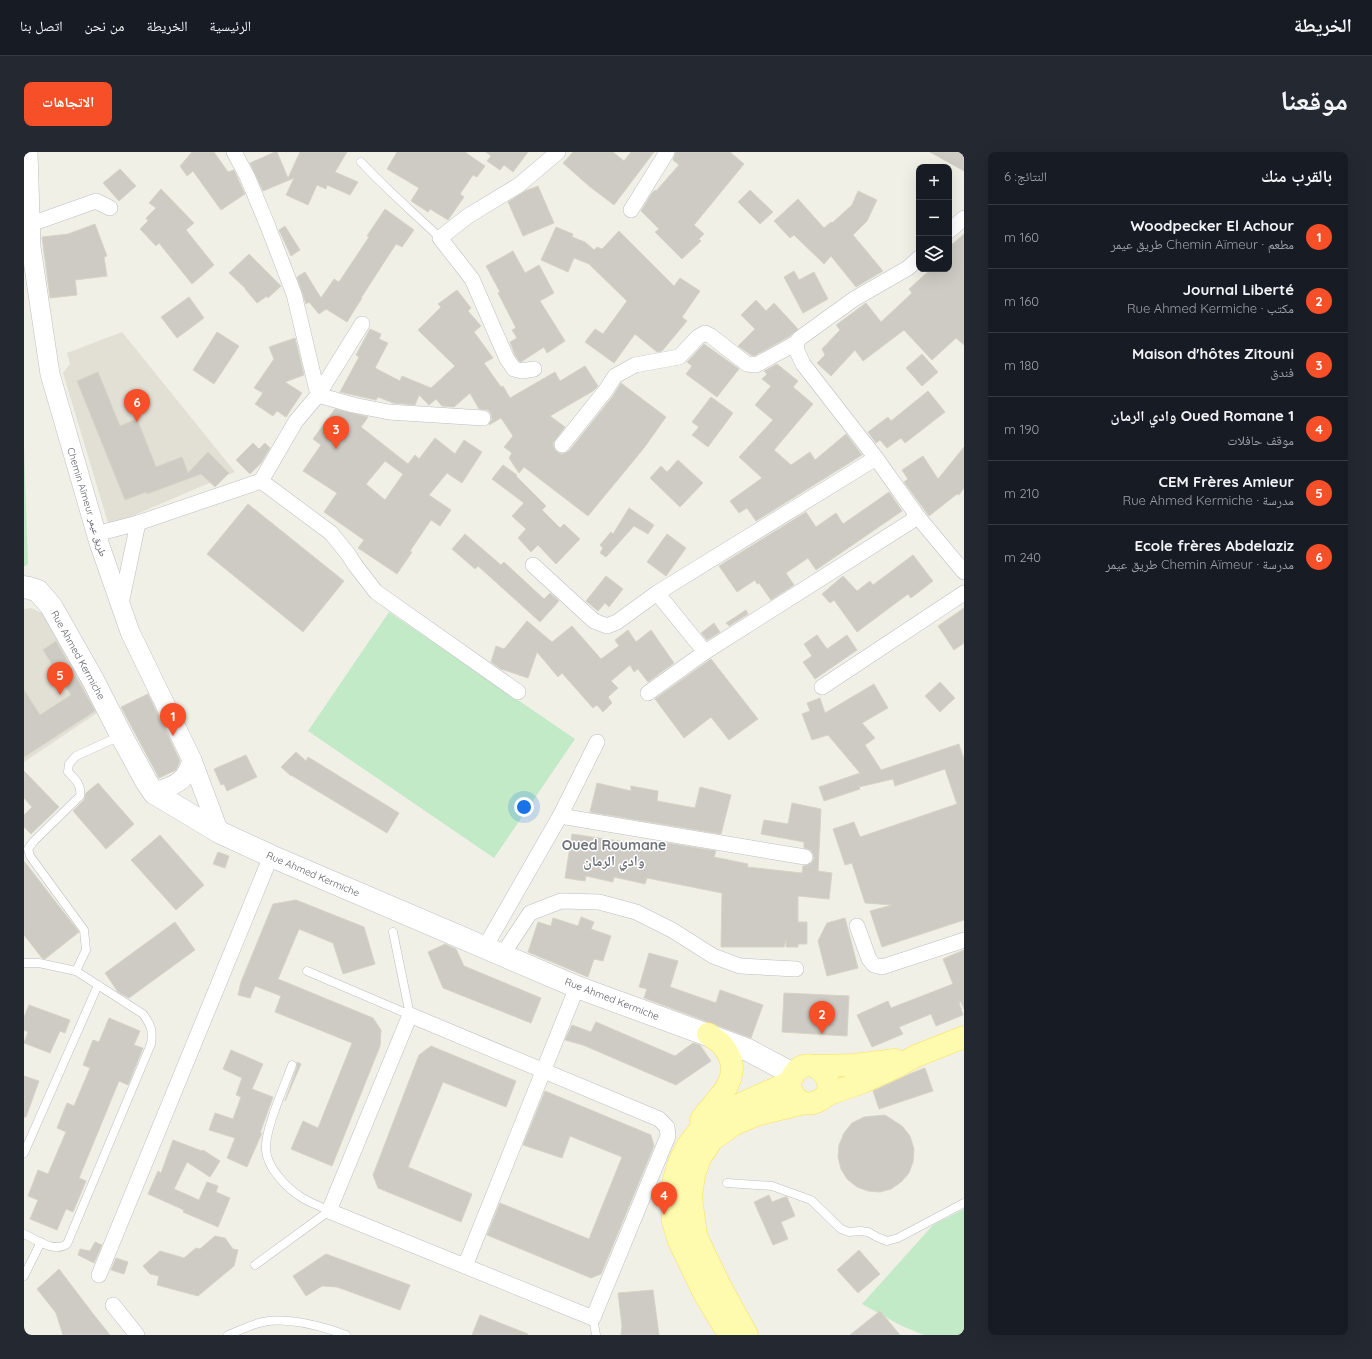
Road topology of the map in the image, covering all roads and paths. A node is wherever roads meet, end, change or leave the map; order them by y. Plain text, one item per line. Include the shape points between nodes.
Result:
1 (28, 152) edge
2 (234, 152) edge
3 (558, 152) edge
4 (668, 152) edge
5 (361, 162) dead end
6 (110, 208) dead end
7 (632, 210) dead end
8 (964, 218) edge
9 (31, 224) junction
10 (952, 228) edge
11 (440, 238) junction
12 (916, 261) edge
13 (362, 324) dead end
14 (796, 343) junction
15 (534, 369) dead end
16 (318, 395) junction
17 (483, 418) dead end
18 (562, 445) dead end
19 (876, 458) junction
20 (261, 481) junction
21 (918, 517) junction
22 (138, 523) junction
23 (96, 534) junction
24 (533, 565) dead end
25 (963, 570) edge
26 (24, 587) edge
27 (656, 593) junction
28 (964, 593) edge
29 (121, 604) junction
30 (705, 652) junction
31 (822, 687) dead end
32 (518, 692) dead end
33 (648, 693) dead end
34 (121, 735) junction
35 (597, 742) dead end
36 (192, 760) junction
37 (154, 793) junction
38 (560, 816) junction
39 (219, 832) junction
40 (271, 856) junction
41 (804, 857) dead end
42 (857, 926) dead end
43 (394, 932) dead end
44 (964, 940) edge
45 (494, 951) junction
46 (24, 963) edge
47 (796, 969) dead end
48 (76, 971) junction
49 (308, 971) dead end
50 (98, 985) junction
51 (577, 987) junction
52 (410, 1016) junction
53 (708, 1034) junction
54 (964, 1037) edge
55 (916, 1056) junction
56 (292, 1065) dead end
57 (814, 1066) junction
58 (543, 1071) junction
59 (792, 1078) junction
60 (826, 1095) junction
61 (804, 1103) junction
62 (698, 1132) junction
63 (24, 1153) edge
64 (727, 1183) dead end
65 (964, 1203) edge
66 (329, 1210) junction
67 (24, 1234) edge
68 (41, 1242) junction
69 (256, 1264) dead end
70 (465, 1266) junction
71 (98, 1275) dead end
72 (24, 1276) edge
73 (113, 1305) dead end
74 (593, 1318) junction
75 (137, 1335) edge
76 (228, 1335) edge
77 (346, 1335) edge
78 (596, 1335) edge
79 (729, 1335) edge
80 (747, 1335) edge

1 - 9 street, Chemin Aïmeur طريق عيمر
2 - 16 street via 267,224 294,294
3 - 11 street via 519,185 468,216
4 - 7 street
5 - 11 lane
6 - 9 street via 96,201
8 - 10 street
9 - 23 street, Chemin Aïmeur طريق عيمر via 50,374
11 - 15 street via 472,280 507,359 514,369
12 - 14 street via 854,299
13 - 16 street
14 - 18 street via 756,365 747,364 705,333 679,357 636,365 615,376
14 - 19 street via 803,364
16 - 17 street via 389,412
16 - 20 street via 296,422
19 - 21 street
19 - 27 street
20 - 22 street
20 - 32 street via 331,533 376,592
21 - 25 street
21 - 30 street
22 - 23 street
22 - 29 street
23 - 29 street, Chemin Aïmeur طريق عيمر
24 - 27 street via 594,621 607,626 617,622
26 - 34 main road, Rue Ahmed Kermiche via 38,591 52,606
27 - 30 street
28 - 31 street
29 - 36 street, Chemin Aïmeur طريق عيمر via 130,632
30 - 33 street
34 - 37 main road, Rue Ahmed Kermiche
34 - 48 lane via 76,756 69,764 68,772 78,783 80,796 28,849 30,856 84,930 86,950
35 - 38 street
36 - 37 street via 183,779
36 - 39 street, Chemin Aïmeur طريق عيمر
37 - 39 main road, Rue Ahmed Kermiche
38 - 41 street
38 - 45 street
39 - 40 main road, Rue Ahmed Kermiche
40 - 45 main road, Rue Ahmed Kermiche
40 - 71 street
42 - 44 street via 869,959 874,965 882,967
43 - 52 lane
45 - 47 street via 530,913 561,901 599,902 636,912 672,930 713,956 740,966
45 - 51 main road, Rue Ahmed Kermiche
46 - 48 lane via 38,963
48 - 50 lane
49 - 52 lane
50 - 63 lane
50 - 68 lane via 143,1014 150,1023 151,1044 67,1244 56,1248
51 - 53 main road, Rue Ahmed Kermiche
51 - 58 street
52 - 58 street
52 - 66 street
53 - 59 main road, Rue Ahmed Kermiche via 746,1049
53 - 62 main road via 723,1046 732,1066 732,1075 718,1100 705,1113
54 - 55 main road
55 - 57 main road via 875,1063
55 - 60 main road via 863,1082
56 - 66 lane via 267,1133 266,1150 270,1165 282,1181 301,1197
57 - 59 main road via 799,1068
57 - 60 main road via 820,1068 827,1078
58 - 70 street
58 - 74 street via 659,1119 667,1127 668,1136
59 - 61 main road via 790,1088 793,1095
59 - 62 main road via 723,1112
60 - 61 main road via 816,1103
61 - 80 main road via 756,1115 733,1125 712,1140 700,1158 694,1176 691,1197 696,1236
62 - 79 main road via 685,1150 674,1180 673,1221 679,1241 704,1293
64 - 65 lane via 772,1186 811,1200 841,1229 849,1232 868,1232 888,1241
66 - 69 lane
66 - 70 street
67 - 68 lane
68 - 72 lane
70 - 74 street
73 - 75 street
74 - 78 lane
76 - 77 lane via 262,1322 281,1320

